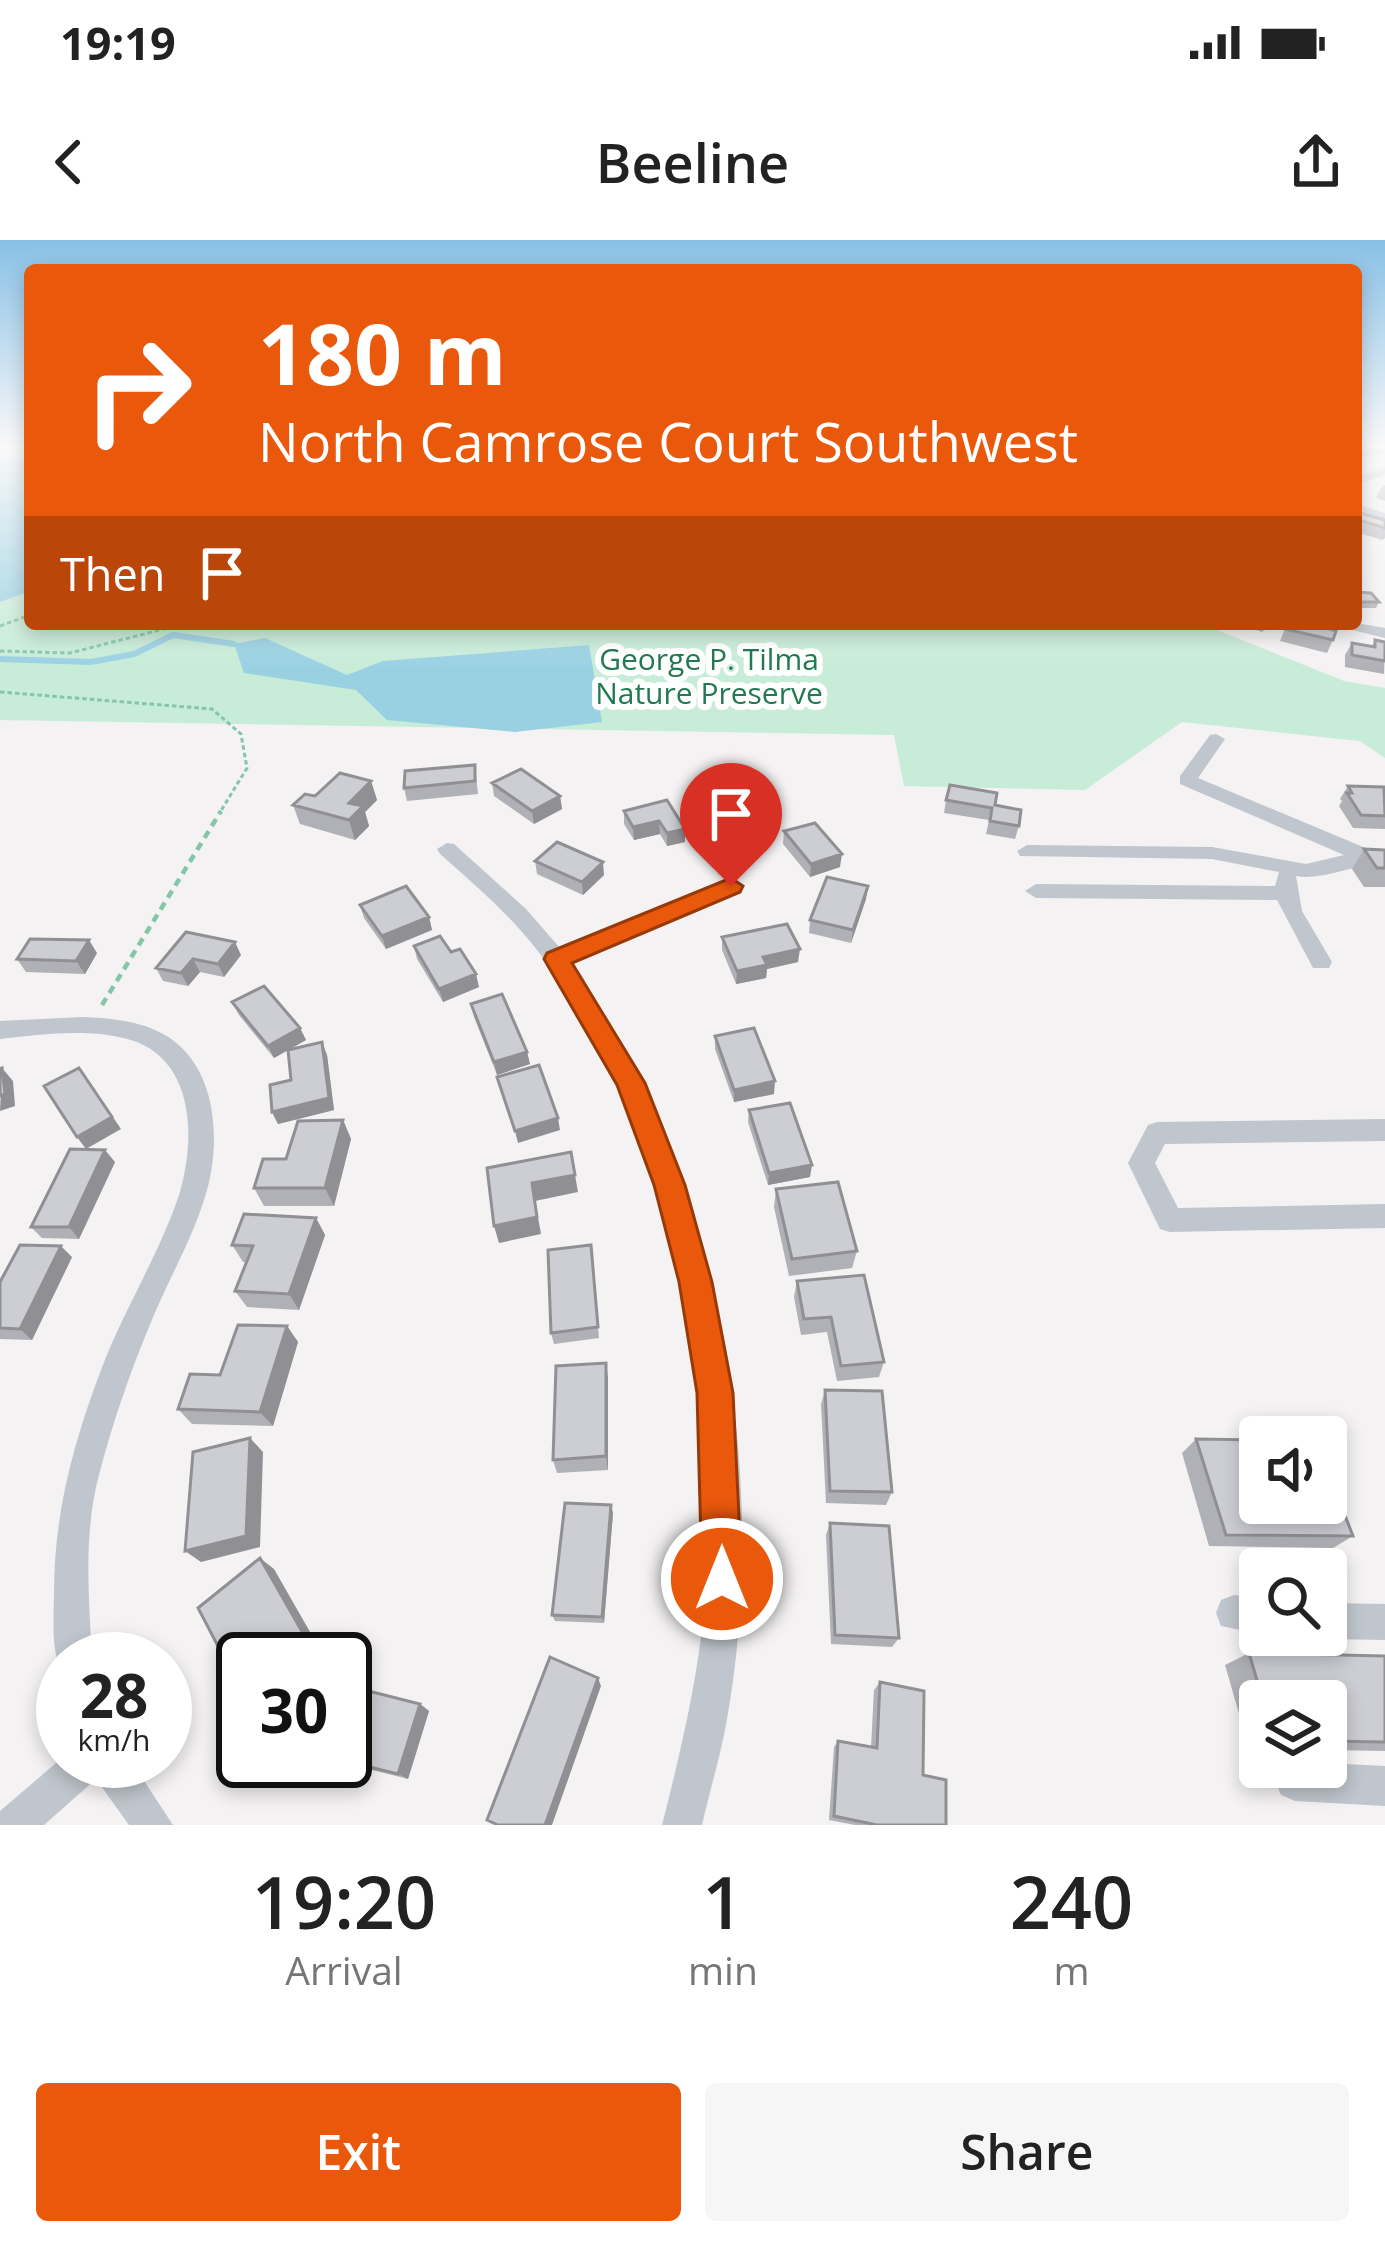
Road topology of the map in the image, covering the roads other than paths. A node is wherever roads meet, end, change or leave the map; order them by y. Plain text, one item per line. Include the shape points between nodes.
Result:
1 (1216, 739) dead end
2 (447, 849) dead end
3 (1028, 851) dead end
4 (1375, 856) edge
5 (1287, 869) junction
6 (731, 886) dead end
7 (1036, 891) dead end
8 (1284, 893) junction
9 (556, 959) junction
10 (1321, 962) dead end
11 (0, 1030) edge
12 (1385, 1130) edge
13 (1385, 1216) edge
14 (1347, 1621) edge
15 (1385, 1622) edge
16 (72, 1632) edge
17 (1347, 1784) edge
18 (1385, 1786) edge
19 (57, 1788) edge
20 (126, 1788) edge
21 (14, 1825) edge
22 (153, 1825) edge
23 (682, 1825) edge

1 - 4 street via 1187,779
2 - 9 street
3 - 5 street via 1212,854
4 - 5 street via 1326,870
5 - 8 street
6 - 9 street
7 - 8 street
8 - 10 street
9 - 23 street via 631,1083 670,1185 715,1393 722,1487 718,1678
11 - 16 street via 90,1025 160,1042 194,1086 201,1132 192,1196 127,1342 80,1484
12 - 13 street via 1157,1133 1141,1163 1171,1220
14 - 15 street
17 - 18 street
19 - 21 street
20 - 22 street

